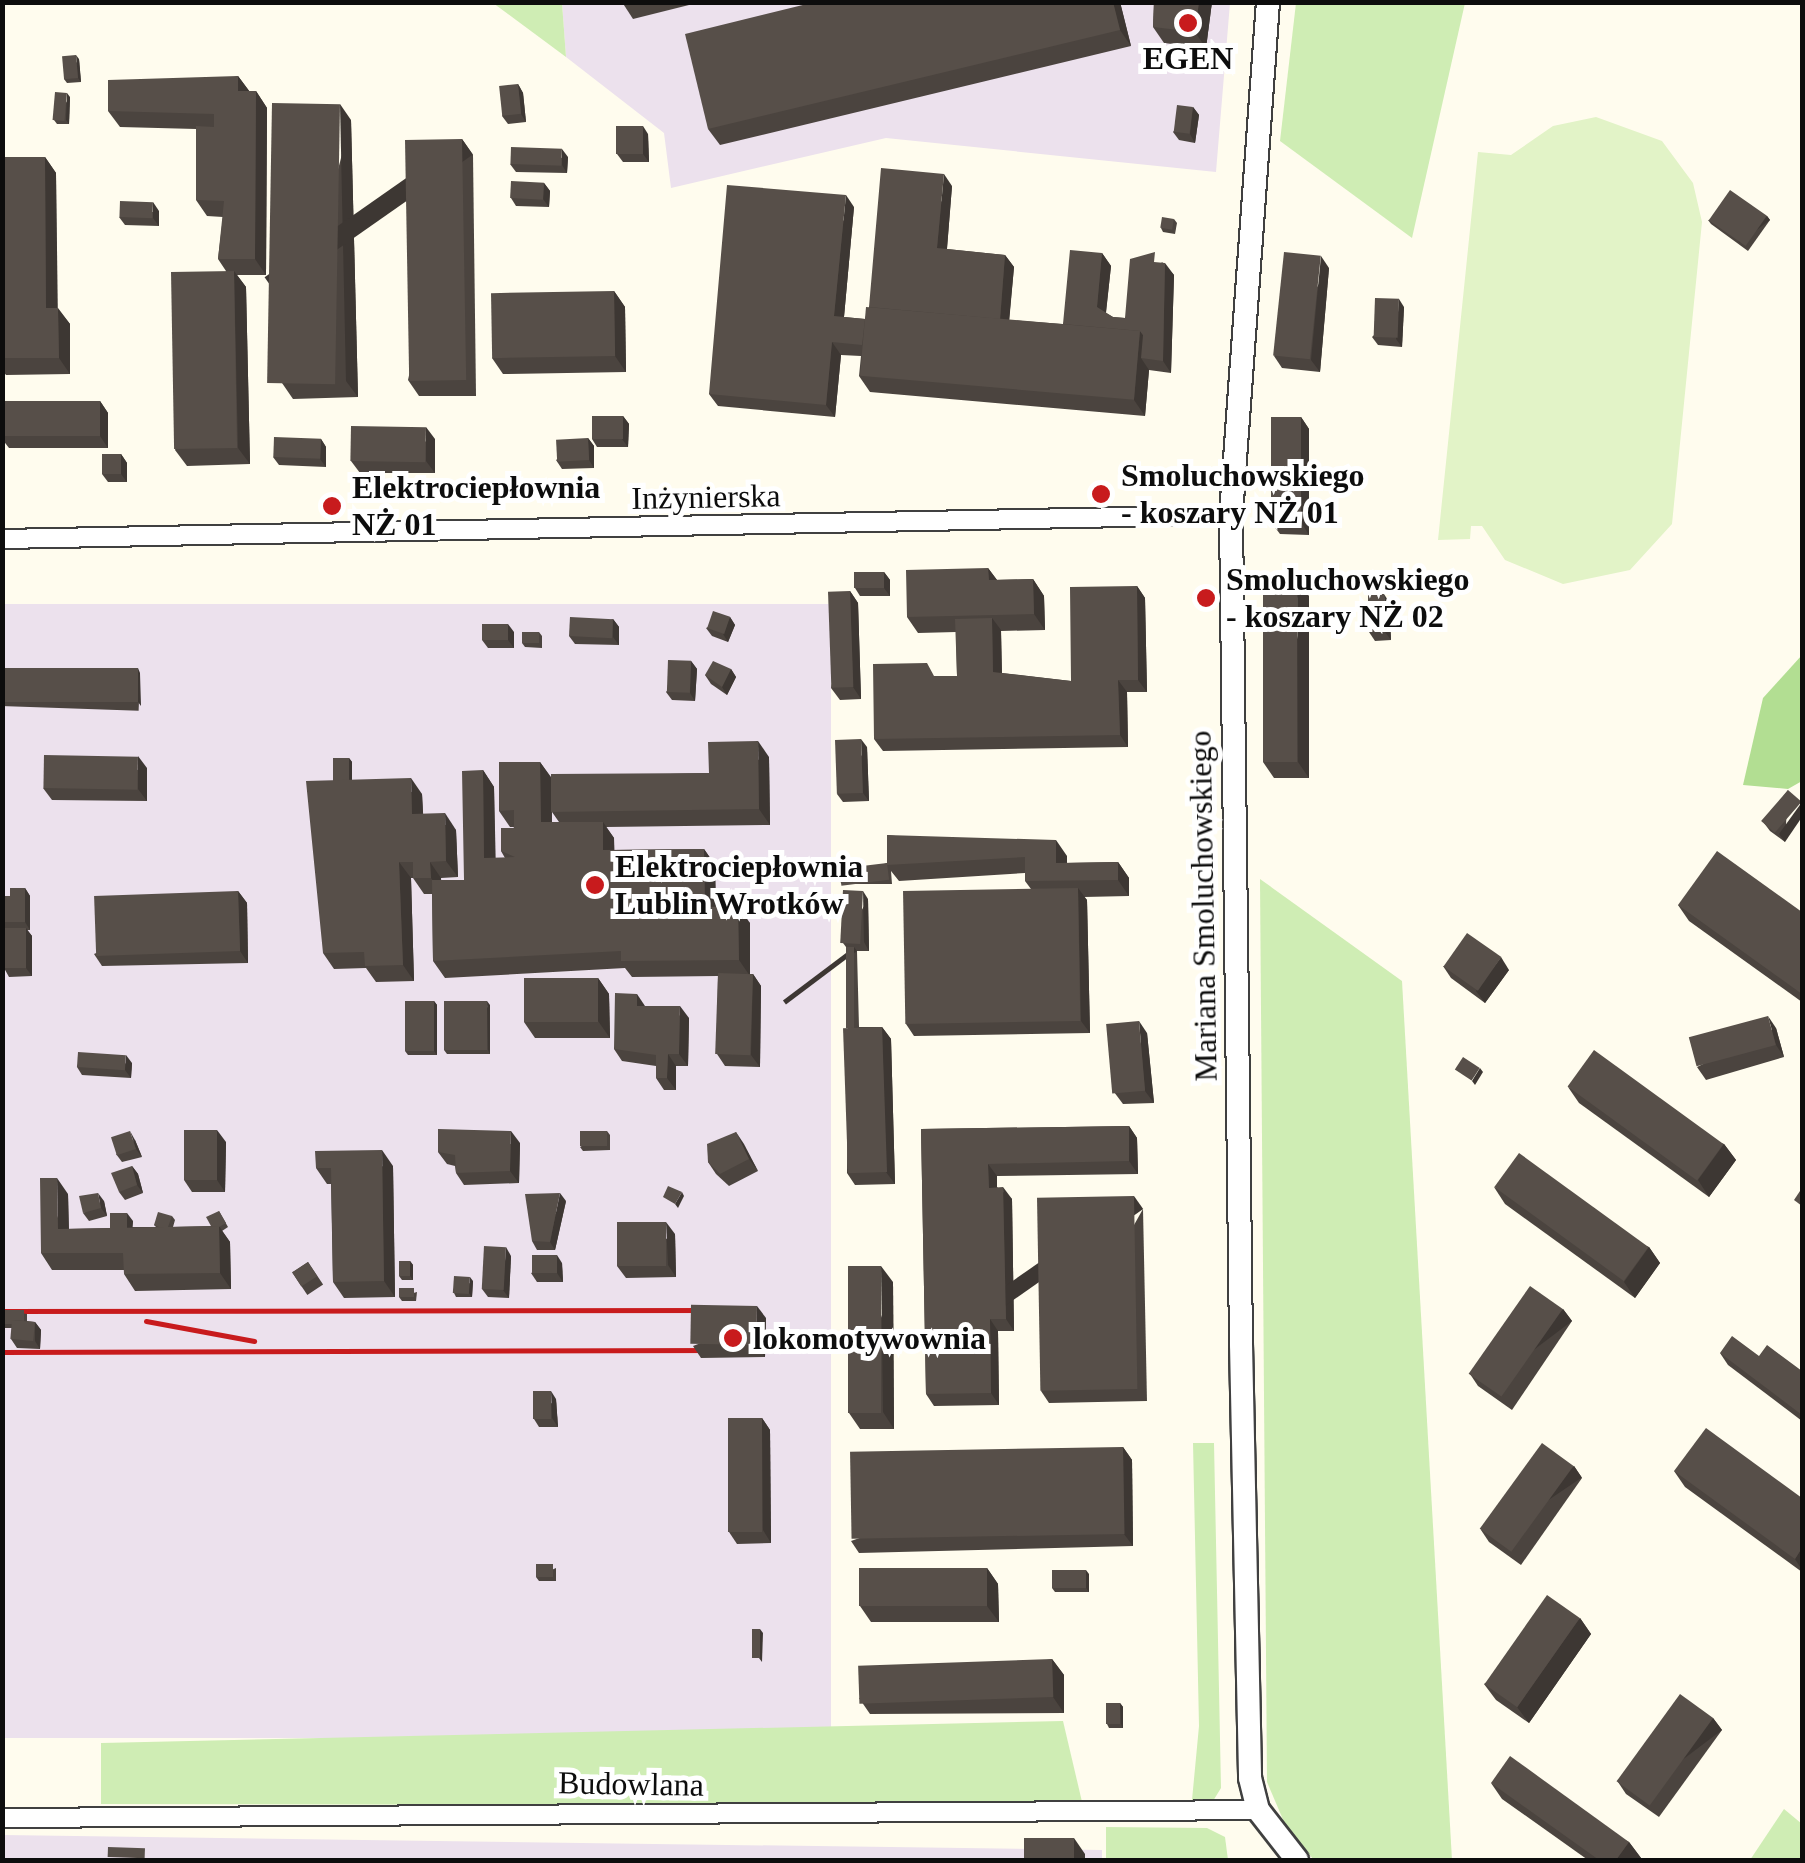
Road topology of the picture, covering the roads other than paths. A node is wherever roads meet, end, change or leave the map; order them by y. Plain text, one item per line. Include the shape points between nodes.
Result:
1 (1268, 2) edge
2 (1231, 515) junction
3 (2, 539) edge
4 (1258, 1810) junction
5 (2, 1818) edge
6 (1298, 1860) edge

1 - 2 street, Mariana Smoluchowskiego
2 - 3 street, Inżynierska
2 - 4 street, Mariana Smoluchowskiego via 1240,1344 1250,1778
4 - 5 street, Budowlana
4 - 6 street

